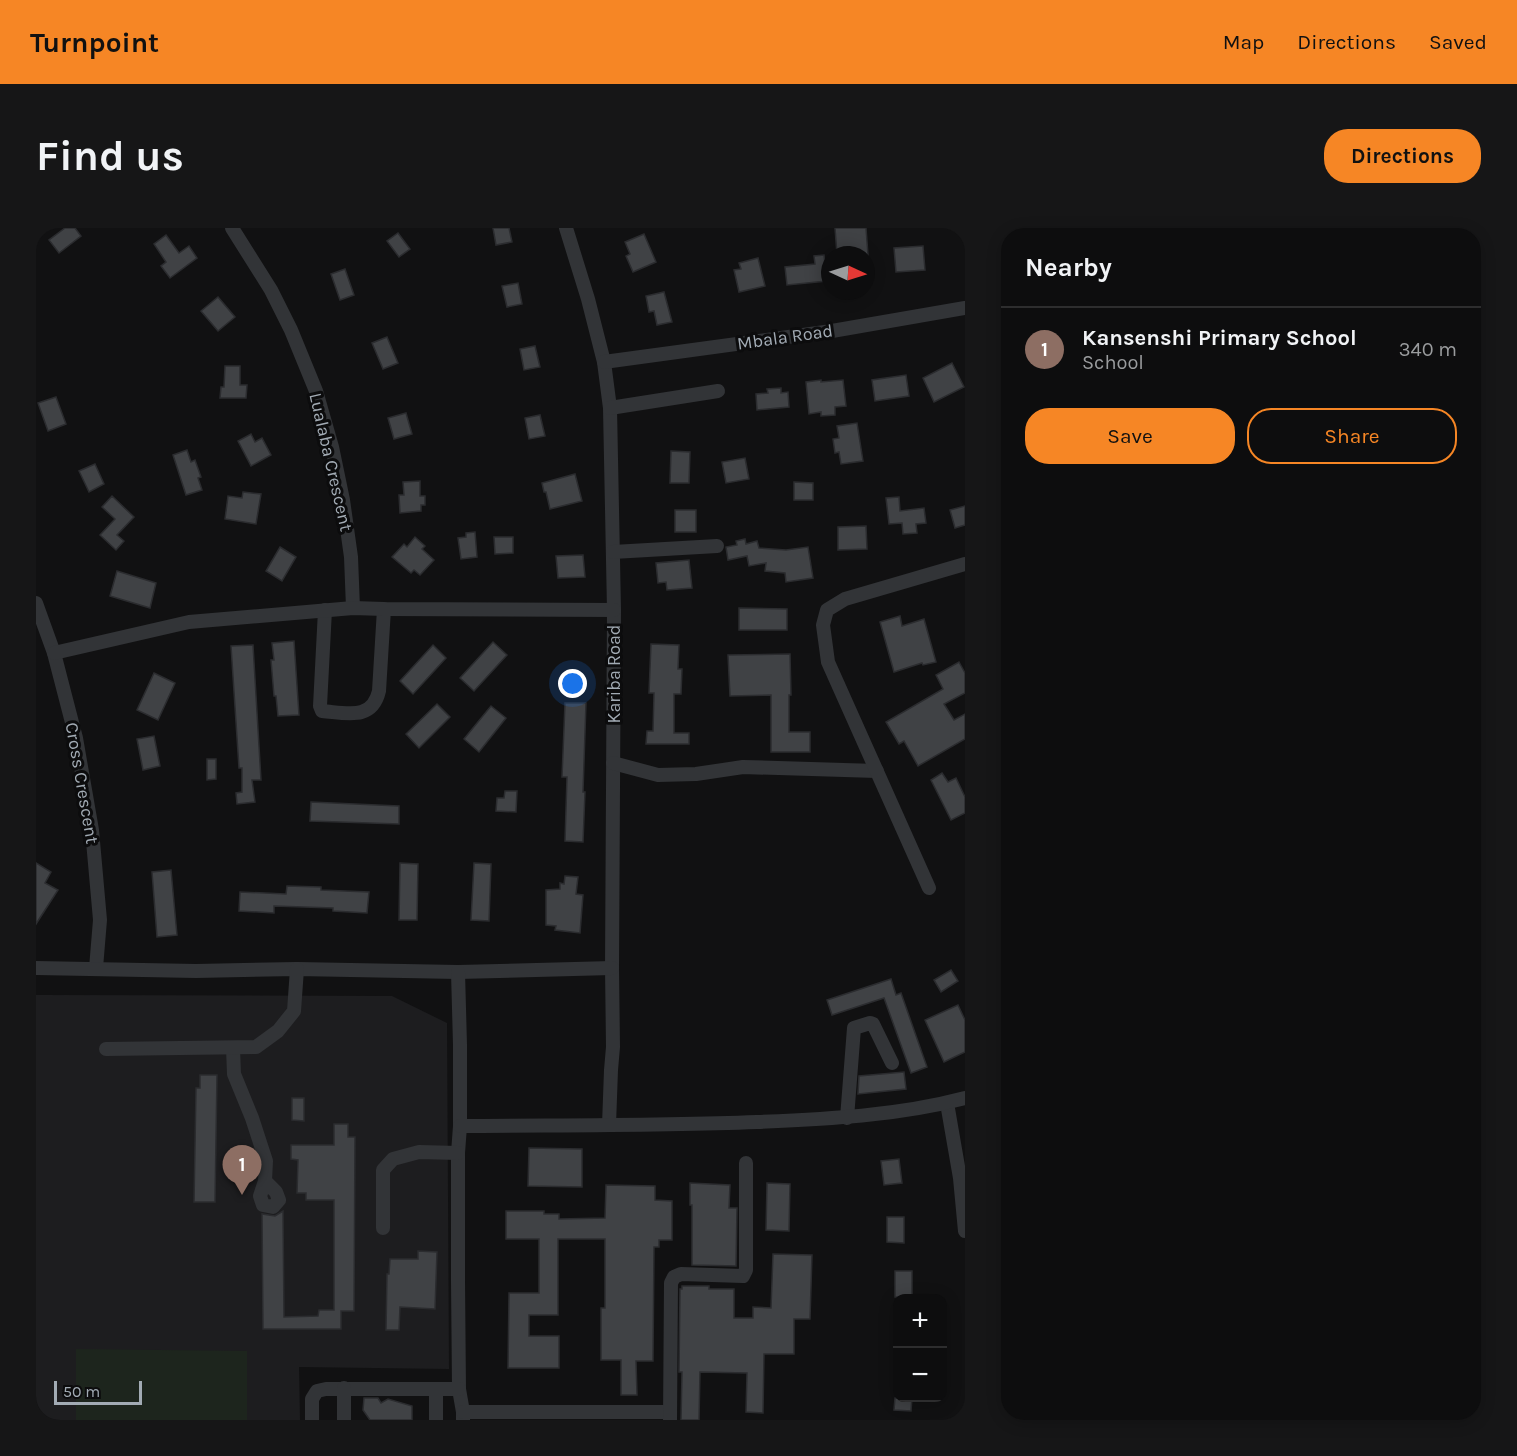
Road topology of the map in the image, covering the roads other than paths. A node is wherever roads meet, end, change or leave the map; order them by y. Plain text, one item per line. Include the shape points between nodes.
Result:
1 (232, 228) edge
2 (566, 228) edge
3 (965, 308) edge
4 (604, 362) junction
5 (718, 391) dead end
6 (610, 408) junction
7 (717, 546) dead end
8 (613, 552) junction
9 (965, 564) edge
10 (36, 603) edge
11 (353, 608) junction
12 (384, 609) junction
13 (325, 610) junction
14 (614, 610) junction
15 (54, 653) junction
16 (613, 763) junction
17 (877, 771) junction
18 (929, 888) dead end
19 (36, 968) edge
20 (96, 968) junction
21 (612, 968) junction
22 (297, 969) junction
23 (458, 972) junction
24 (233, 1048) junction
25 (106, 1049) dead end
26 (892, 1064) dead end
27 (965, 1098) edge
28 (947, 1103) junction
29 (847, 1118) junction
30 (460, 1125) junction
31 (609, 1125) junction
32 (458, 1153) junction
33 (746, 1163) dead end
34 (264, 1181) dead end
35 (383, 1228) dead end
36 (965, 1231) edge
37 (344, 1388) junction
38 (436, 1389) junction
39 (459, 1389) junction
40 (463, 1416) edge
41 (670, 1416) edge
42 (312, 1420) edge
43 (344, 1420) edge
44 (436, 1420) edge

1 - 11 street, Lualaba Crescent via 281,310 316,391 343,500
2 - 4 street, Kariba Road
3 - 4 street, Mbala Road via 832,331
4 - 6 street, Kariba Road
5 - 6 street
6 - 8 street, Kariba Road
7 - 8 street
8 - 14 street, Kariba Road
9 - 17 street via 845,599 827,610 823,624 828,662
10 - 15 street, Cross Crescent
11 - 12 street
11 - 13 street
12 - 13 street via 376,701 362,713 351,714 322,711 320,706
12 - 14 street
13 - 15 street via 189,622
14 - 16 street, Kariba Road
15 - 20 street, Cross Crescent via 76,738 92,830 100,920
16 - 17 street via 658,775 743,767
16 - 21 street, Kariba Road
17 - 18 street
19 - 20 street
20 - 22 street
21 - 23 street
21 - 31 street, Kariba Road via 614,1047
22 - 23 street
22 - 24 street via 294,1011 278,1031 256,1047
23 - 30 street
24 - 25 street
24 - 34 street via 234,1074 266,1161
26 - 29 street via 873,1024 854,1028
27 - 28 street
28 - 29 street
28 - 36 street
29 - 31 street
30 - 31 street
30 - 32 street
32 - 35 street via 419,1152 393,1159 383,1170
32 - 39 street
33 - 41 street via 743,1276 681,1274 671,1283
37 - 38 street
37 - 42 street via 317,1391 312,1399
37 - 43 street
38 - 39 street
38 - 44 street
39 - 40 street
40 - 41 street

